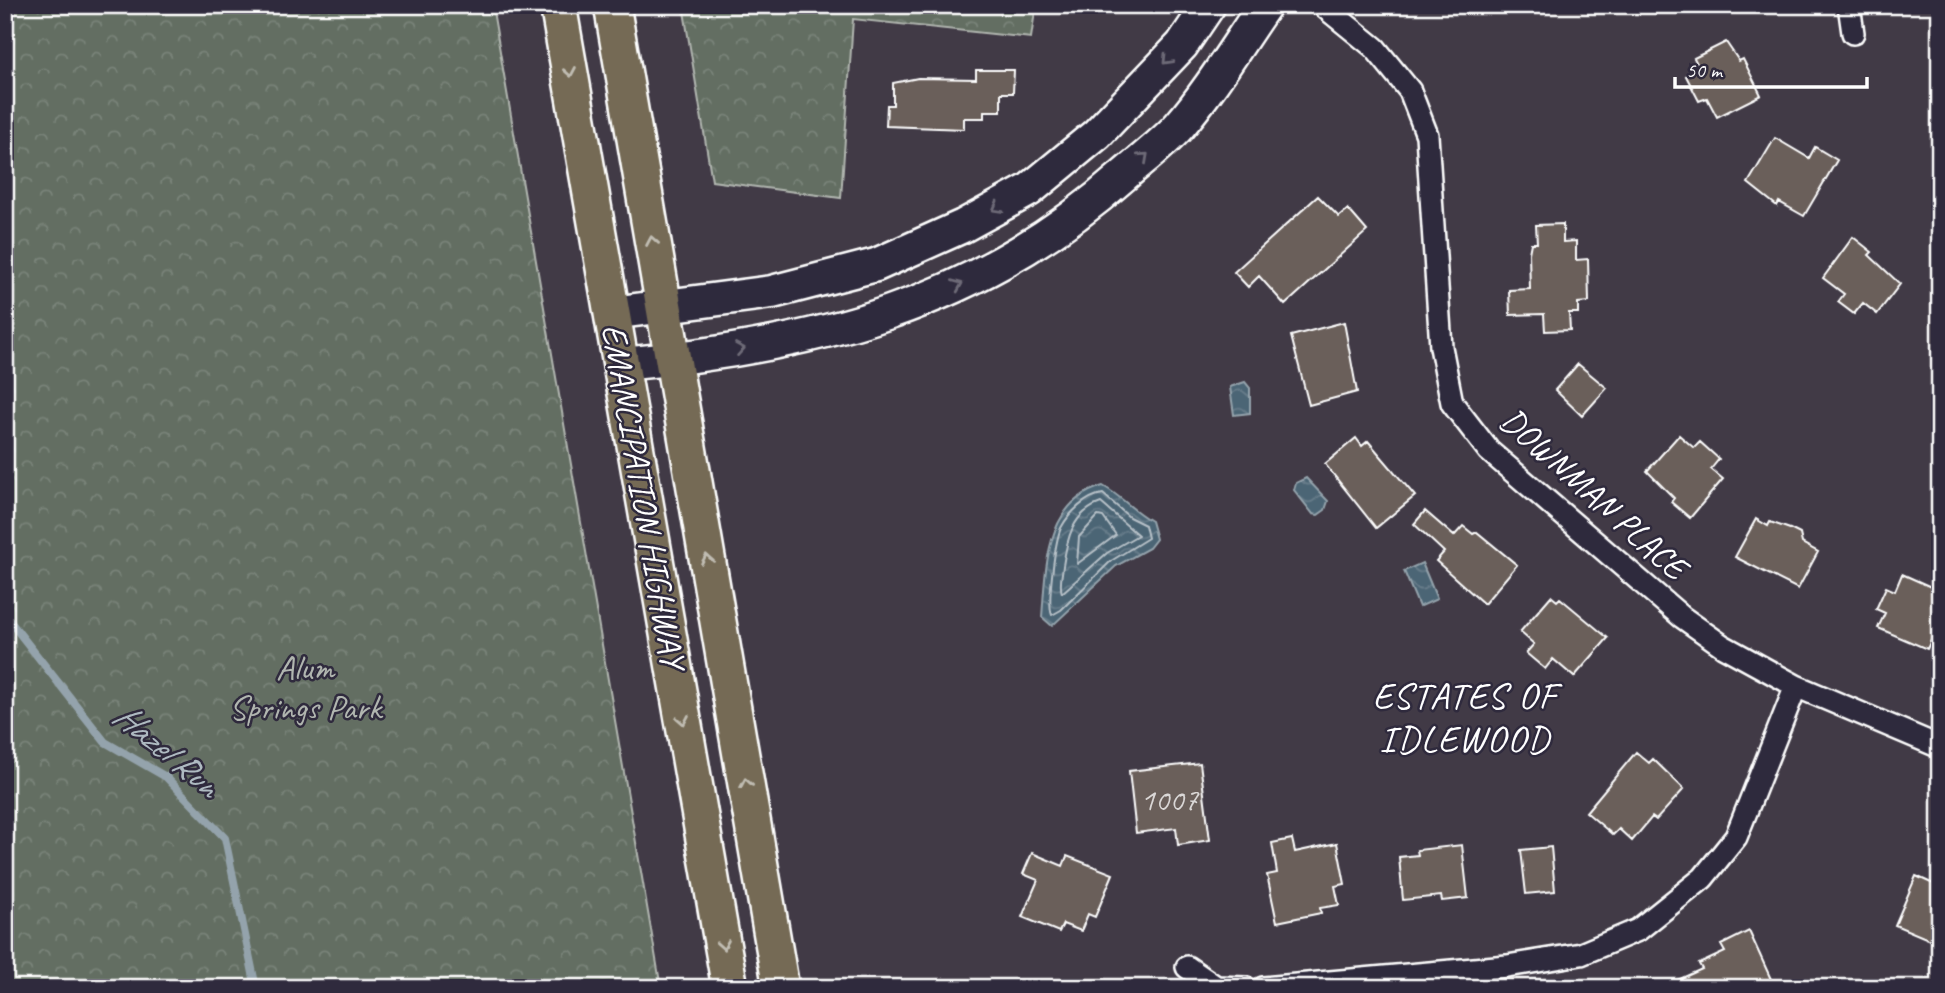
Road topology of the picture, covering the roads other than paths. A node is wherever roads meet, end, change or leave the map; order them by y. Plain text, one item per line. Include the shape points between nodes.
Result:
1 (558, 5) edge
2 (611, 5) edge
3 (1209, 5) edge
4 (1265, 5) edge
5 (1322, 5) edge
6 (1849, 5) edge
7 (1853, 33) dead end
8 (664, 309) junction
9 (612, 313) junction
10 (673, 359) junction
11 (621, 364) junction
12 (1796, 686) junction
13 (1940, 747) edge
14 (1187, 967) dead end
15 (730, 988) edge
16 (781, 988) edge
17 (1246, 988) edge
18 (1263, 988) edge

1 -> 9 main road, EMANCIPATION HIGHWAY
8 -> 2 main road, EMANCIPATION HIGHWAY
3 -> 8 street via 1182,45 1097,134 1029,190 876,265 772,292
10 -> 4 street via 778,343 895,312 990,271 1084,211 1178,127
5 - 12 street, DOWNMAN PLACE via 1375,48 1410,91 1427,135 1441,347 1452,403 1489,451 1682,617 1723,646
6 - 7 street
8 - 9 street
8 - 10 main road, EMANCIPATION HIGHWAY
9 - 11 main road, EMANCIPATION HIGHWAY
10 - 11 street
16 -> 10 main road, EMANCIPATION HIGHWAY
11 -> 15 main road, EMANCIPATION HIGHWAY
12 - 13 street, DOWNMAN PLACE
12 - 18 street via 1736,837 1703,878 1638,930 1581,954 1507,967
14 - 17 street via 1216,986

